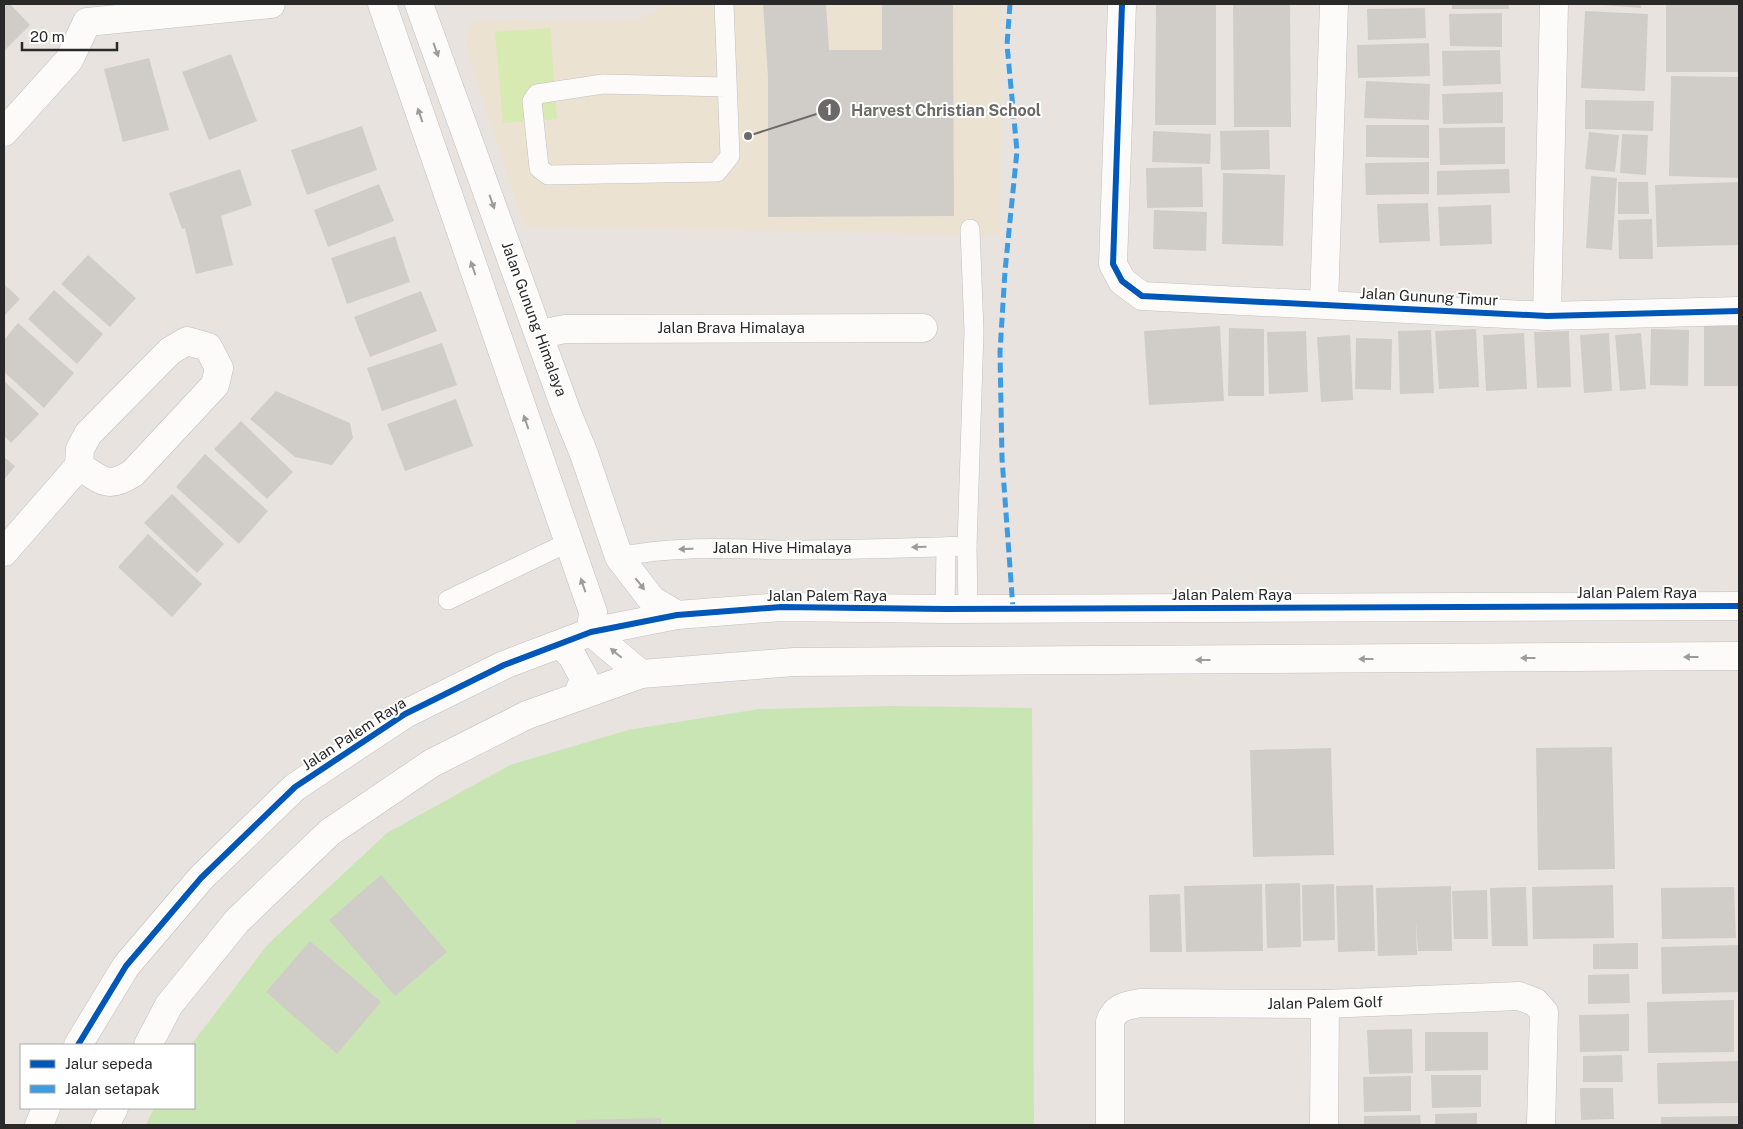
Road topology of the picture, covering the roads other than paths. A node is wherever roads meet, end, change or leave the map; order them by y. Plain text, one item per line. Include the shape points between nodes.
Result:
1 (271, 4) edge
2 (382, 4) edge
3 (419, 4) edge
4 (724, 4) edge
5 (1122, 4) edge
6 (1334, 4) edge
7 (1554, 4) edge
8 (87, 13) edge
9 (726, 87) junction
10 (4, 132) edge
11 (970, 229) dead end
12 (1324, 304) junction
13 (1739, 311) edge
14 (1547, 316) junction
15 (922, 328) dead end
16 (540, 334) junction
17 (79, 466) junction
18 (596, 494) junction
19 (557, 509) junction
20 (569, 542) junction
21 (967, 546) junction
22 (946, 547) junction
23 (4, 552) edge
24 (619, 557) junction
25 (448, 600) dead end
26 (1739, 606) edge
27 (956, 609) junction
28 (677, 615) junction
29 (591, 632) junction
30 (561, 645) junction
31 (1739, 656) edge
32 (640, 674) junction
33 (578, 696) junction
34 (1326, 1004) junction
35 (79, 1044) edge
36 (149, 1044) edge
37 (46, 1109) edge
38 (113, 1109) edge
39 (39, 1125) edge
40 (105, 1125) edge
41 (1110, 1125) edge
42 (1324, 1125) edge
43 (1541, 1125) edge

1 - 8 street
19 -> 2 street
3 -> 16 street, Jalan Gunung Himalaya
4 - 9 lane
5 - 12 street, Jalan Gunung Timur via 1113,264 1122,282 1142,296
6 - 12 street
7 - 14 street
8 - 10 street via 69,60
9 - 9 lane via 730,156 717,172 548,175 539,168 532,101 538,94 603,84
11 - 21 lane via 974,331
12 - 14 street, Jalan Gunung Timur
13 - 14 street, Jalan Gunung Timur
15 - 16 street, Jalan Brava Himalaya via 566,328
16 - 18 street, Jalan Gunung Himalaya
17 - 17 street via 80,449 88,434 170,350 187,341 208,347 220,368 215,385 133,473 119,482 105,482
17 - 23 street
18 - 19 street
18 - 24 street, Jalan Gunung Himalaya
19 - 20 street
20 - 25 lane
29 -> 20 street via 593,612
21 - 22 lane, Jalan Hive Himalaya
21 - 27 lane
22 -> 24 lane, Jalan Hive Himalaya via 689,548 650,550
22 - 27 lane
24 -> 28 street, Jalan Gunung Himalaya via 652,600
26 - 27 street, Jalan Palem Raya
27 - 28 street, Jalan Palem Raya via 781,607
28 - 29 street, Jalan Palem Raya
29 - 30 street, Jalan Palem Raya
32 -> 29 street
30 - 33 street via 572,656 584,678
30 - 35 street, Jalan Palem Raya via 504,664 405,714 295,787 201,878 132,959
31 -> 32 street via 794,662
32 - 33 street
33 - 36 street via 527,715 432,763 330,832 237,921 169,1005
34 - 41 street, Jalan Palem Golf via 1123,1006 1113,1013 1110,1022
34 - 42 street
34 - 43 street, Jalan Palem Golf via 1519,996 1535,1002 1544,1012
37 - 39 street
38 - 40 street

